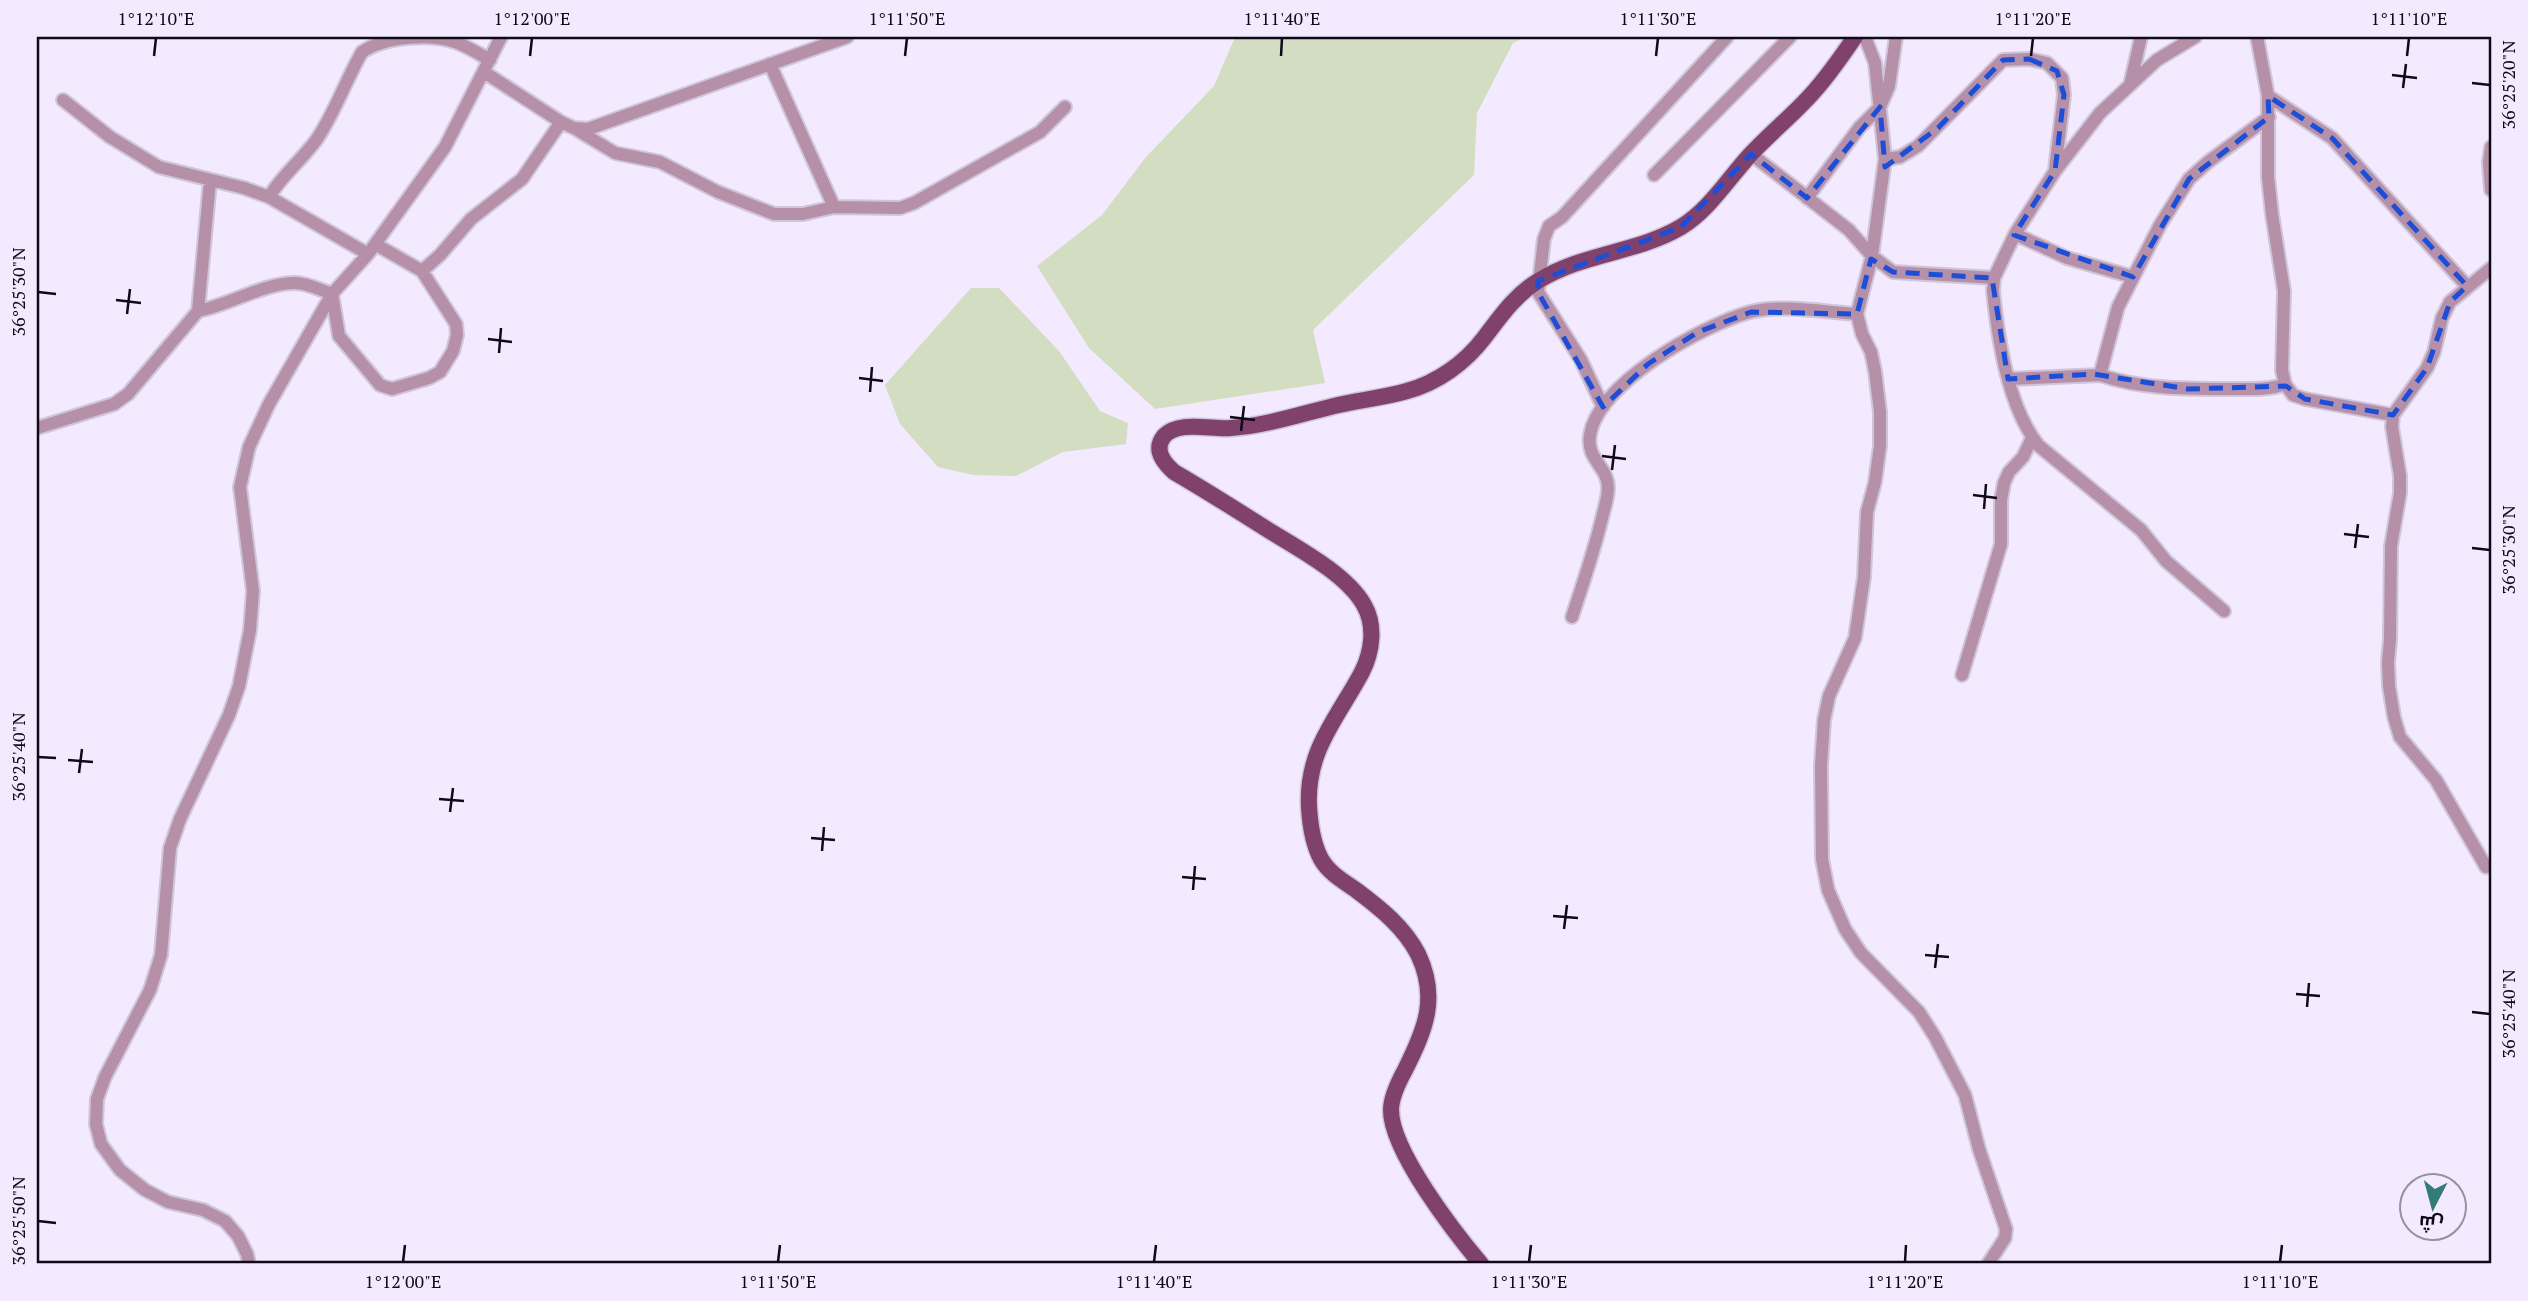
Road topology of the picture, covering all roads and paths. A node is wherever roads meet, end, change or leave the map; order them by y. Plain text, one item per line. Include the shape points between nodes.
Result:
1 (501, 37) edge
2 (848, 37) edge
3 (1727, 37) edge
4 (1790, 37) edge
5 (1855, 37) edge
6 (1865, 37) edge
7 (1896, 37) edge
8 (2141, 37) edge
9 (2195, 37) edge
10 (2257, 37) edge
11 (490, 60) junction
12 (770, 64) junction
13 (484, 72) junction
14 (2130, 85) junction
15 (2268, 96) junction
16 (64, 100) dead end
17 (1065, 107) dead end
18 (1880, 107) junction
19 (2269, 117) junction
20 (561, 122) junction
21 (574, 128) junction
22 (2491, 147) edge
23 (1751, 154) junction
24 (1885, 159) junction
25 (2055, 171) junction
26 (1654, 175) dead end
27 (210, 180) junction
28 (2491, 190) edge
29 (269, 197) junction
30 (1808, 198) junction
31 (834, 207) junction
32 (2015, 234) junction
33 (372, 249) junction
34 (1872, 257) junction
35 (2491, 268) edge
36 (422, 271) junction
37 (2133, 277) junction
38 (1994, 278) junction
39 (1538, 281) junction
40 (2467, 286) junction
41 (332, 294) junction
42 (198, 311) junction
43 (1857, 314) junction
44 (2100, 375) junction
45 (2008, 379) junction
46 (2285, 384) junction
47 (1603, 407) junction
48 (2393, 415) junction
49 (37, 428) edge
50 (2032, 438) junction
51 (2224, 611) dead end
52 (1572, 617) dead end
53 (1962, 675) dead end
54 (2486, 867) dead end
55 (249, 1264) edge
56 (1481, 1264) edge
57 (1988, 1264) edge

1 - 11 street
2 - 12 street
3 - 39 street via 1549,226
4 - 26 street
5 - 23 main road via 1817,88
6 - 18 street via 1875,63
7 - 18 street via 1889,86
8 - 14 street
9 - 14 street via 2157,60
10 - 15 street
11 - 13 street
11 - 29 street via 445,39 389,39 373,45 362,52 317,138
12 - 21 street via 588,129
12 - 31 street
13 - 20 street
13 - 33 street via 445,147
14 - 25 street via 2100,113
15 - 19 street
15 - 40 street via 2332,138
16 - 27 street via 110,137 159,167
17 - 31 street via 1040,132 914,204
18 - 24 street
18 - 30 street
19 - 37 street via 2189,179
19 - 46 street via 2268,177 2284,292
20 - 21 street
20 - 36 street via 522,179 471,219
21 - 31 street via 615,153 660,162 774,214
22 - 28 street
23 - 30 street
23 - 39 main road via 1697,216 1681,227 1571,264
24 - 25 street via 1900,158 1918,146 2003,60 2029,59 2047,63 2062,78
24 - 34 street
25 - 32 street
27 - 29 street
27 - 42 street
29 - 33 street
30 - 34 street via 1849,230
32 - 37 street via 2067,258
32 - 38 street
33 - 36 street
33 - 41 street
34 - 38 street via 1893,272
34 - 43 street
35 - 40 street
36 - 41 street via 456,324 453,351 440,372 429,379 392,389 380,385 339,335
37 - 44 street via 2118,307
38 - 45 street
39 - 47 street via 1540,297 1581,360
39 - 56 main road via 1520,294 1473,350 1430,383 1232,429 1176,430 1165,435 1159,453 1174,472 1329,568 1364,606 1370,652 1315,755 1310,781 1311,827 1321,859 1398,926 1426,974 1425,1024 1391,1110 1406,1157 1441,1214
40 - 48 street via 2450,302 2427,368
41 - 42 street via 293,283
41 - 55 street via 249,447 240,487 253,591 239,686 170,848 161,956 150,990 97,1099 101,1144 120,1170 168,1202 225,1221 238,1236
42 - 49 street via 128,394 114,404
43 - 47 street via 1780,309 1751,312 1698,332 1648,364
43 - 57 street via 1875,371 1880,446 1867,512 1855,638 1829,696 1824,719 1822,859 1828,890 1845,929 1861,953 1919,1012 1965,1095 2006,1229
44 - 45 street
44 - 46 street via 2188,389
45 - 50 street
46 - 48 street via 2293,395 2305,399
47 - 52 street via 1593,423 1590,454 1607,477 1608,492
48 - 54 street via 2400,475 2391,546 2388,662 2394,718 2400,737 2436,780
50 - 51 street via 2141,530 2166,561
50 - 53 street via 2004,483 2001,544

